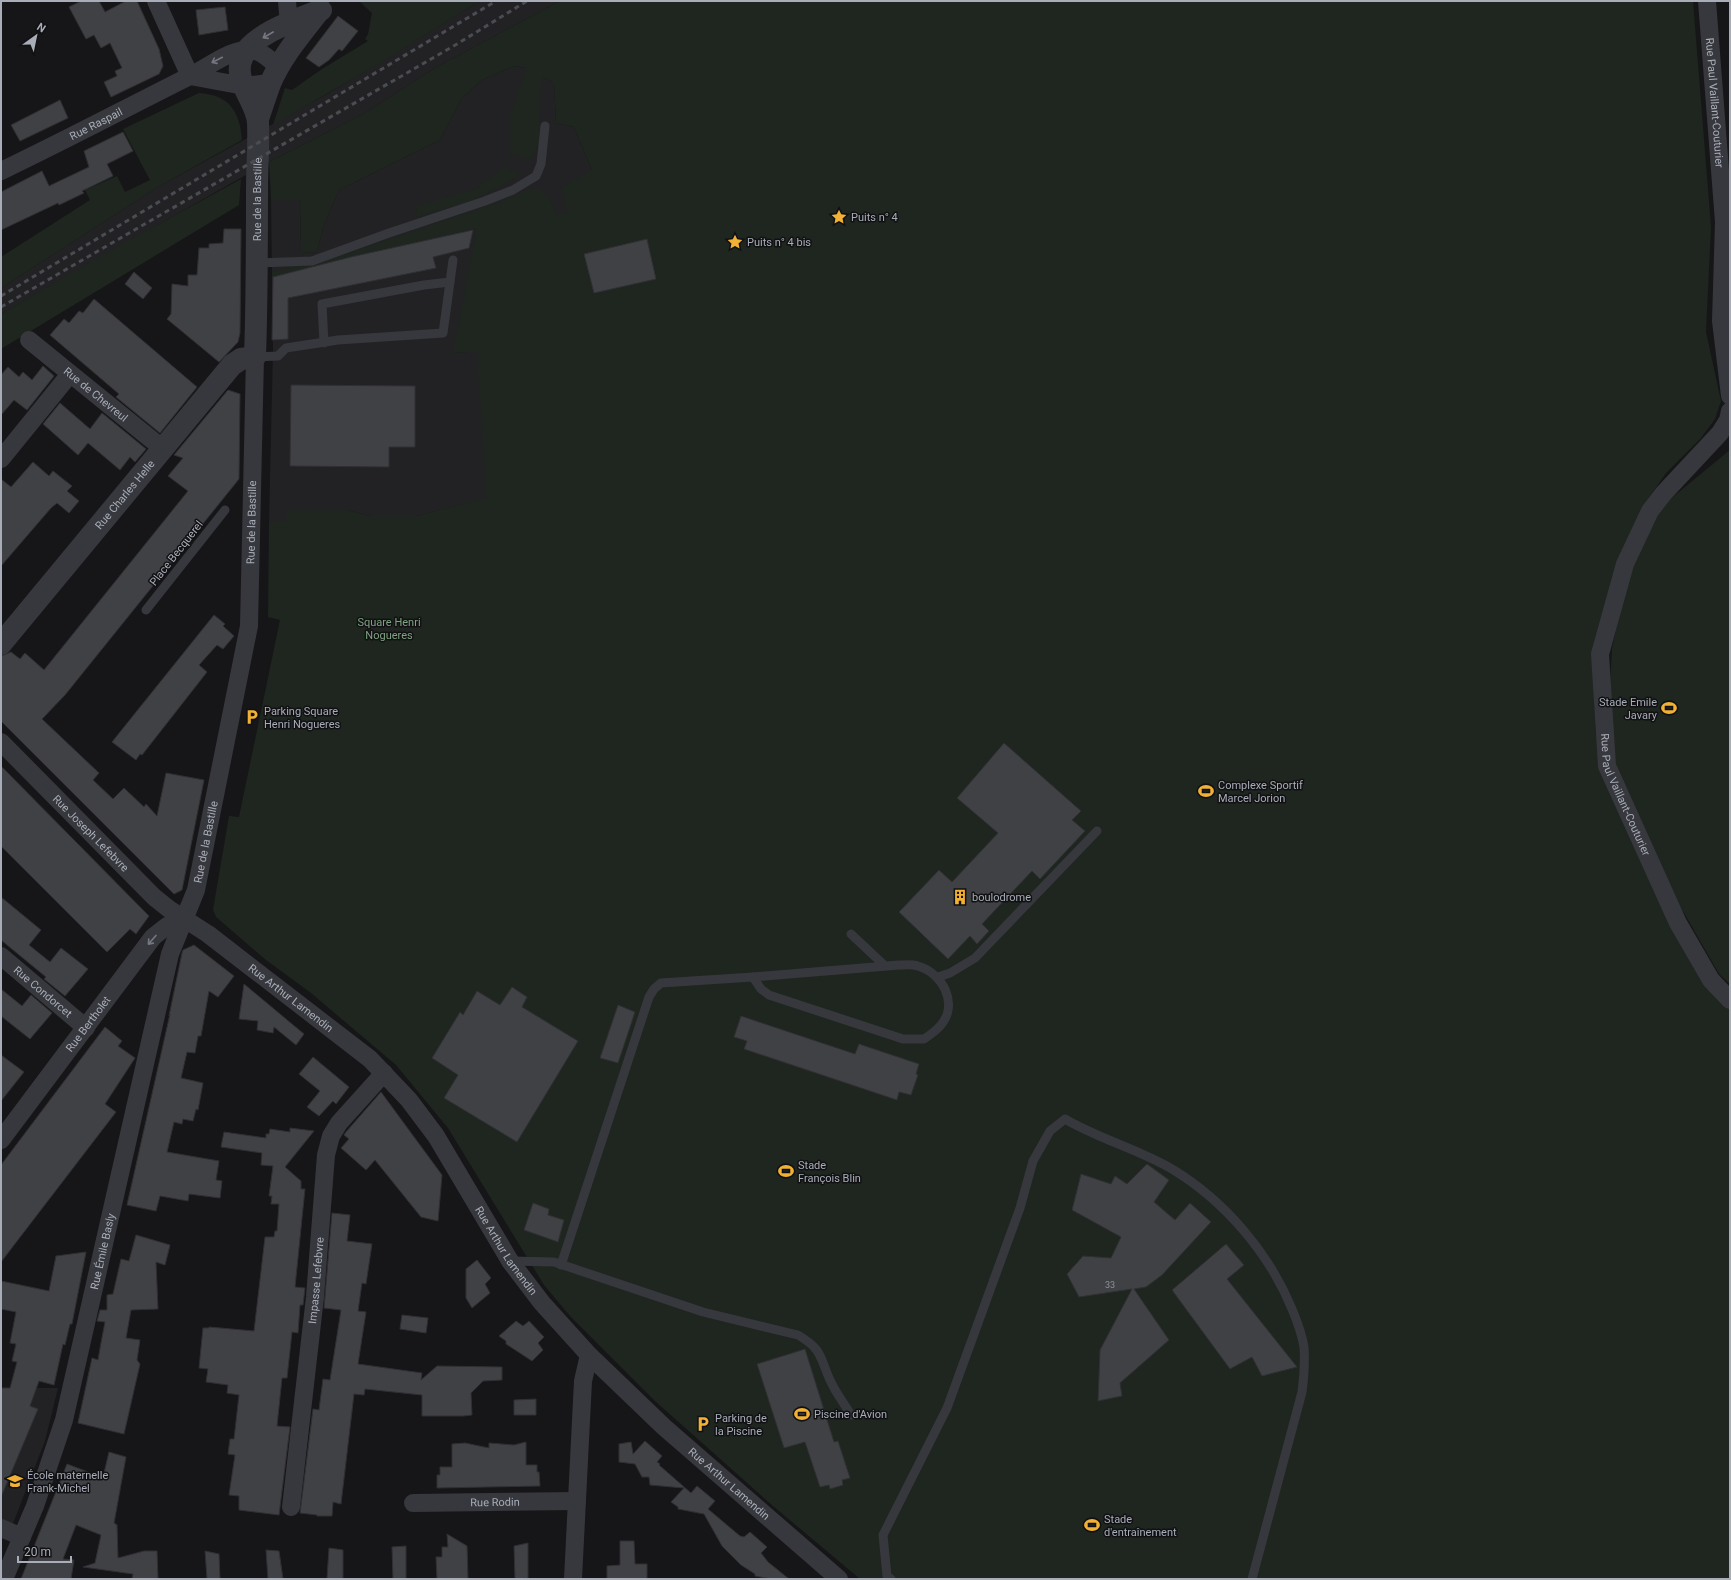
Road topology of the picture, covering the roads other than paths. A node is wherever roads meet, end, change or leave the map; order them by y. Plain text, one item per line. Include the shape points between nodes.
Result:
1 (156, 1) edge
2 (287, 1) edge
3 (1707, 1) edge
4 (324, 5) edge
5 (293, 32) junction
6 (247, 49) junction
7 (190, 76) junction
8 (274, 76) junction
9 (244, 86) junction
10 (258, 119) junction
11 (545, 126) dead end
12 (1, 171) edge
13 (454, 260) dead end
14 (257, 263) junction
15 (450, 282) junction
16 (30, 340) dead end
17 (324, 343) junction
18 (255, 357) junction
19 (70, 374) junction
20 (1730, 396) edge
21 (1730, 411) edge
22 (162, 448) junction
23 (1, 459) edge
24 (225, 510) dead end
25 (146, 610) dead end
26 (1, 644) edge
27 (1, 742) edge
28 (1097, 831) dead end
29 (184, 919) junction
30 (851, 934) dead end
31 (1, 956) edge
32 (885, 966) junction
33 (753, 977) junction
34 (938, 977) junction
35 (1730, 1000) edge
36 (86, 1028) junction
37 (384, 1073) junction
38 (1, 1140) edge
39 (510, 1261) junction
40 (561, 1265) junction
41 (589, 1355) junction
42 (851, 1415) dead end
43 (577, 1501) junction
44 (413, 1503) dead end
45 (291, 1507) dead end
46 (1, 1528) edge
47 (22, 1537) junction
48 (4, 1579) edge
49 (573, 1579) edge
50 (839, 1579) edge
51 (891, 1579) edge
52 (1252, 1579) edge

1 - 7 street
2 - 5 street
3 - 20 street, Rue Paul Vaillant-Couturier via 1724,222 1721,321
4 - 5 street
5 -> 6 street via 264,36
5 - 8 street, Rue de la Bastille
6 -> 7 street, Rue Raspail via 227,55
6 - 8 street via 272,60
6 - 9 street, Rue de la Bastille via 239,70
7 - 9 street
7 - 12 street, Rue Raspail
8 - 9 street
8 - 10 street, Rue de la Bastille
9 - 10 street, Rue de la Bastille
10 - 14 street, Rue de la Bastille
11 - 14 lane via 541,164 536,176 512,190 312,261
13 - 15 lane
14 - 18 street, Rue de la Bastille
15 - 17 lane via 322,304
15 - 17 lane via 443,333
16 - 19 street, Rue de Chevreul
17 - 18 lane via 286,348 278,356
18 - 22 street, Rue Charles Helle via 241,359 232,365
18 - 29 street, Rue de la Bastille via 250,626 196,890
19 - 22 street, Rue de Chevreul
19 - 23 street
21 - 35 street, Rue Paul Vaillant-Couturier via 1720,433 1662,494 1650,511 1625,564 1600,654 1607,766 1678,923 1711,980
22 - 26 street, Rue Charles Helle
24 - 25 lane, Place Becquerel
27 - 29 street, Rue Joseph Lefebvre via 154,897
28 - 34 lane via 975,958
29 -> 36 street, Rue Bertholet via 167,926 154,937
29 - 37 street, Rue Arthur Lamendin via 214,938 352,1045
29 - 47 street, Rue Émile Basly via 170,954 64,1420
30 - 32 lane
31 - 36 street, Rue Condorcet
32 - 33 lane
32 - 34 lane via 917,965
33 - 34 lane via 769,995 903,1039 914,1040 924,1039 934,1032 942,1024 946,1014 947,992
33 - 40 lane via 661,983 654,989 649,997
36 - 38 street, Rue Bertholet
37 - 39 street, Rue Arthur Lamendin via 409,1100 436,1136
37 - 45 street, Impasse Lefebvre via 339,1123 331,1136 326,1156 315,1297
39 - 40 lane via 554,1262
39 - 41 street, Rue Arthur Lamendin via 542,1303
40 - 42 lane via 703,1312 798,1335 820,1352 830,1380
41 - 43 street via 583,1381
41 - 50 street, Rue Arthur Lamendin via 664,1428
43 - 44 street, Rue Rodin
43 - 49 street
46 - 47 street
47 - 48 street, Rue Émile Basly
51 - 52 lane via 887,1576 883,1535 947,1408 1020,1208 1033,1161 1050,1131 1065,1119 1133,1148 1173,1169 1224,1210 1266,1260 1282,1286 1294,1313 1304,1345 1305,1370 1302,1392

